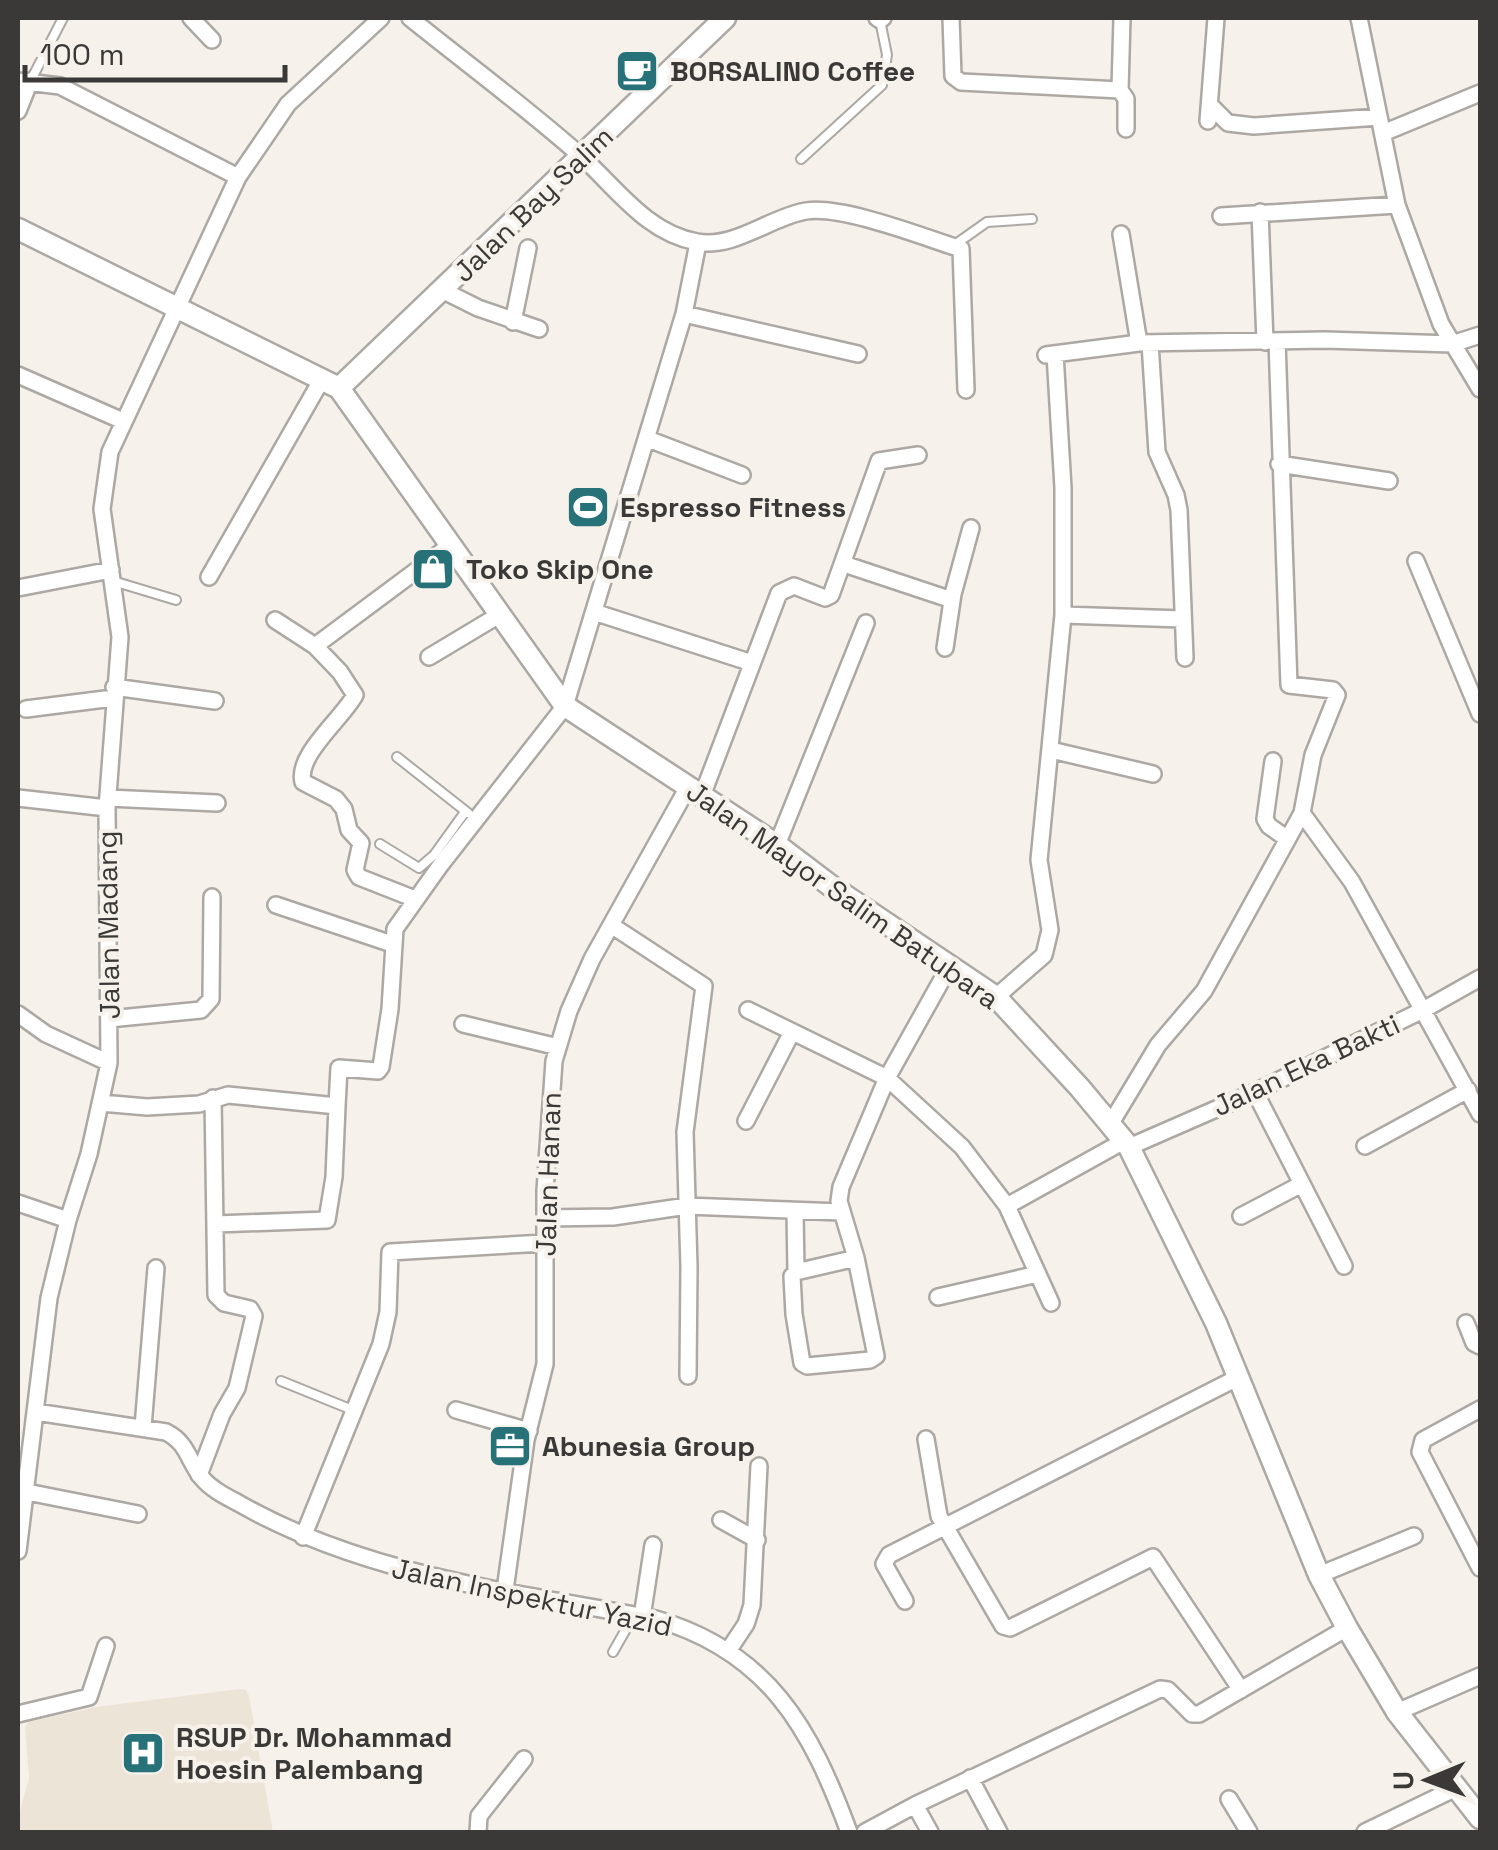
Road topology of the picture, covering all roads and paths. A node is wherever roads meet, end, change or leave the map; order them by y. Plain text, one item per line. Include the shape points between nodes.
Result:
1 (63, 18) edge
2 (191, 18) edge
3 (381, 18) edge
4 (410, 18) edge
5 (725, 18) edge
6 (880, 18) edge
7 (951, 18) edge
8 (1122, 18) edge
9 (1216, 18) edge
10 (1360, 18) edge
11 (212, 40) dead end
12 (24, 81) edge
13 (1120, 90) junction
14 (1480, 94) edge
15 (18, 110) edge
16 (1381, 125) junction
17 (1126, 129) dead end
18 (581, 157) junction
19 (802, 159) dead end
20 (238, 177) junction
21 (1397, 205) junction
22 (1260, 212) junction
23 (1220, 216) dead end
24 (1032, 219) dead end
25 (18, 229) edge
26 (1121, 234) dead end
27 (698, 243) junction
28 (528, 248) dead end
29 (957, 248) junction
30 (444, 291) junction
31 (178, 308) junction
32 (684, 314) junction
33 (513, 322) junction
34 (539, 329) dead end
35 (1480, 334) edge
36 (1271, 341) junction
37 (1144, 343) junction
38 (1452, 344) junction
39 (858, 354) dead end
40 (18, 375) edge
41 (330, 384) junction
42 (1480, 389) edge
43 (966, 390) dead end
44 (123, 421) junction
45 (648, 439) junction
46 (918, 455) dead end
47 (1279, 464) junction
48 (742, 475) dead end
49 (1388, 481) dead end
50 (971, 528) dead end
51 (452, 544) junction
52 (1416, 561) dead end
53 (844, 564) junction
54 (112, 576) junction
55 (209, 577) dead end
56 (18, 588) edge
57 (176, 600) dead end
58 (952, 600) junction
59 (594, 612) junction
60 (499, 615) junction
61 (1064, 616) junction
62 (1182, 619) junction
63 (275, 620) dead end
64 (866, 623) dead end
65 (315, 646) junction
66 (945, 648) dead end
67 (429, 657) dead end
68 (1185, 658) dead end
69 (752, 662) junction
70 (114, 692) junction
71 (215, 702) dead end
72 (565, 706) junction
73 (26, 710) dead end
74 (1480, 714) edge
75 (1052, 750) junction
76 (397, 757) dead end
77 (1273, 761) dead end
78 (1152, 774) dead end
79 (695, 792) junction
80 (18, 798) edge
81 (108, 803) junction
82 (217, 803) dead end
83 (1302, 813) junction
84 (471, 816) junction
85 (1286, 838) junction
86 (380, 844) dead end
87 (777, 845) junction
88 (438, 859) junction
89 (212, 897) dead end
90 (415, 899) junction
91 (276, 906) dead end
92 (610, 925) junction
93 (392, 944) junction
94 (949, 967) junction
95 (1480, 978) edge
96 (996, 997) junction
97 (1425, 1009) junction
98 (748, 1010) dead end
99 (18, 1014) edge
100 (109, 1020) junction
101 (463, 1024) dead end
102 (792, 1032) junction
103 (558, 1047) junction
104 (108, 1063) junction
105 (887, 1078) junction
106 (1468, 1090) junction
107 (1255, 1092) junction
108 (213, 1098) junction
109 (101, 1104) junction
110 (337, 1106) junction
111 (1480, 1114) edge
112 (746, 1122) dead end
113 (1111, 1123) junction
114 (1127, 1144) junction
115 (1365, 1146) dead end
116 (1300, 1185) junction
117 (18, 1204) edge
118 (686, 1206) junction
119 (1007, 1206) junction
120 (794, 1210) junction
121 (842, 1212) junction
122 (1242, 1216) dead end
123 (544, 1218) junction
124 (68, 1220) junction
125 (216, 1224) junction
126 (544, 1243) junction
127 (856, 1258) junction
128 (1344, 1266) dead end
129 (156, 1268) dead end
130 (796, 1272) junction
131 (1038, 1274) junction
132 (938, 1298) dead end
133 (1051, 1303) dead end
134 (1466, 1323) dead end
135 (1480, 1346) edge
136 (688, 1376) dead end
137 (1239, 1377) junction
138 (281, 1381) dead end
139 (18, 1400) edge
140 (37, 1407) junction
141 (1480, 1409) edge
142 (456, 1410) dead end
143 (355, 1412) junction
144 (144, 1427) junction
145 (529, 1431) junction
146 (926, 1439) dead end
147 (759, 1466) dead end
148 (199, 1475) junction
149 (27, 1492) junction
150 (138, 1514) dead end
151 (721, 1520) dead end
152 (944, 1526) junction
153 (1414, 1536) dead end
154 (303, 1537) junction
155 (757, 1540) junction
156 (653, 1545) dead end
157 (18, 1551) edge
158 (1480, 1568) edge
159 (1319, 1575) junction
160 (505, 1590) junction
161 (906, 1602) dead end
162 (638, 1616) junction
163 (1347, 1628) junction
164 (106, 1646) dead end
165 (728, 1651) junction
166 (613, 1652) dead end
167 (1480, 1676) edge
168 (1241, 1690) junction
169 (1398, 1712) junction
170 (18, 1714) edge
171 (524, 1759) dead end
172 (970, 1778) junction
173 (1456, 1788) junction
174 (1229, 1798) dead end
175 (915, 1805) junction
176 (1480, 1818) edge
177 (478, 1832) edge
178 (849, 1832) edge
179 (865, 1832) edge
180 (930, 1832) edge
181 (999, 1832) edge
182 (1249, 1832) edge
183 (1365, 1832) edge

1 - 12 lane
2 - 11 street
3 - 20 street, Jalan Madang via 288,104
4 - 18 street
5 - 18 street, Jalan Bay Salim
6 - 19 lane via 887,55 882,85
7 - 13 street via 953,76 961,82
8 - 13 street
9 - 16 street via 1209,113 1254,126
10 - 16 street
12 - 15 street
12 - 20 street via 60,86
13 - 17 street
14 - 16 street
16 - 21 street
18 - 27 street via 642,216
18 - 30 street, Jalan Bay Salim
20 - 31 street, Jalan Madang
21 - 22 street
21 - 38 street
22 - 23 street
22 - 36 street
24 - 29 lane via 987,222
25 - 31 street, Jalan Mayor Salim Batubara
26 - 37 street
27 - 29 street via 830,210
27 - 32 street
28 - 33 street
29 - 43 street
30 - 33 street
30 - 41 street, Jalan Bay Salim
31 - 41 street, Jalan Mayor Salim Batubara
31 - 44 street, Jalan Madang
32 - 39 street
32 - 45 street
33 - 34 street
35 - 38 street
36 - 37 street
36 - 38 street
36 - 47 street
37 - 61 street via 1051,354 1063,488
37 - 62 street via 1157,452 1179,510
38 - 42 street
40 - 44 street
41 - 51 street, Jalan Mayor Salim Batubara
41 - 55 street
44 - 54 street, Jalan Madang via 103,490
45 - 48 street
45 - 59 street
46 - 53 street via 879,461
47 - 49 street
47 - 83 street via 1289,685 1333,690 1336,696 1313,754
50 - 58 street
51 - 60 street, Jalan Mayor Salim Batubara
51 - 65 street
52 - 74 street
53 - 58 street
53 - 69 street, Jalan Hanan via 828,596 794,586 779,593
54 - 56 street
54 - 57 lane
54 - 70 street, Jalan Madang via 120,618
58 - 66 street
59 - 69 street
59 - 72 street
60 - 67 street
60 - 72 street, Jalan Mayor Salim Batubara
61 - 62 street
61 - 75 street
62 - 68 street
63 - 65 street
64 - 87 street
65 - 90 street via 355,695 306,759 303,782 344,808 349,830 362,843 358,877
69 - 79 street, Jalan Hanan
70 - 71 street
70 - 73 street
70 - 81 street, Jalan Madang
72 - 79 street, Jalan Mayor Salim Batubara
72 - 84 street
75 - 78 street
75 - 96 street via 1039,860 1049,946
76 - 84 lane
77 - 85 street via 1265,819
79 - 87 street, Jalan Mayor Salim Batubara
79 - 92 street, Jalan Hanan
80 - 81 street
81 - 82 street
81 - 100 street, Jalan Madang
83 - 85 street
83 - 97 street via 1352,882
84 - 88 street
85 - 113 street via 1204,992 1158,1045
86 - 88 lane via 419,868
87 - 94 street, Jalan Mayor Salim Batubara
88 - 90 street
89 - 100 street via 208,1006
90 - 93 street
91 - 93 street
92 - 103 street, Jalan Hanan
92 - 118 street via 704,986 685,1132
93 - 110 street via 380,1070 339,1068
94 - 96 street, Jalan Mayor Salim Batubara
94 - 105 street
95 - 97 street, Jalan Eka Bakti
96 - 113 street, Jalan Mayor Salim Batubara
97 - 106 street
97 - 107 street, Jalan Eka Bakti
98 - 102 street
99 - 104 street
100 - 104 street, Jalan Madang
101 - 103 street
102 - 105 street
102 - 112 street
103 - 123 street, Jalan Hanan
104 - 109 street, Jalan Madang
105 - 119 street via 962,1147
105 - 121 street via 841,1187
106 - 111 street
106 - 115 street
107 - 114 street, Jalan Eka Bakti
107 - 116 street
108 - 109 street via 147,1107
108 - 110 street
108 - 125 street
109 - 124 street, Jalan Madang
110 - 125 street via 328,1220
113 - 114 street, Jalan Mayor Salim Batubara
114 - 119 street, Jalan Eka Bakti
114 - 137 street, Jalan Mayor Salim Batubara
116 - 122 street
116 - 128 street
117 - 124 street
118 - 120 street
118 - 123 street
118 - 136 street
119 - 131 street
120 - 121 street
120 - 130 street
121 - 127 street
123 - 126 street, Jalan Hanan
124 - 140 street, Jalan Madang via 50,1298
125 - 148 street via 216,1295 250,1308 254,1316 236,1388
126 - 143 street via 390,1252 388,1312
126 - 145 street, Jalan Hanan via 545,1364
127 - 130 street
127 - 130 street via 876,1349 870,1360 802,1362 791,1282
129 - 144 street
131 - 132 street
131 - 133 street
134 - 135 street
137 - 152 street
137 - 159 street, Jalan Mayor Salim Batubara
138 - 143 lane
139 - 140 street
140 - 144 street
140 - 149 street, Jalan Madang
141 - 158 street via 1424,1440 1420,1452
142 - 145 street
143 - 154 street
144 - 148 street, Jalan Inspektur Yazid via 181,1440
145 - 160 street, Jalan Hanan
146 - 152 street
147 - 155 street
148 - 154 street, Jalan Inspektur Yazid
149 - 150 street
149 - 157 street, Jalan Madang
151 - 155 street
152 - 161 street via 884,1560
152 - 168 street via 1006,1628 1153,1557
153 - 159 street
154 - 160 street, Jalan Inspektur Yazid via 382,1565
155 - 165 street via 752,1605
156 - 162 street
159 - 163 street, Jalan Mayor Salim Batubara
160 - 162 street, Jalan Inspektur Yazid
162 - 165 street, Jalan Inspektur Yazid
162 - 166 lane
163 - 168 street
163 - 169 street, Jalan Mayor Salim Batubara
164 - 170 street via 88,1697
165 - 178 street, Jalan Inspektur Yazid via 793,1713
167 - 169 street
168 - 172 street via 1192,1714 1160,1689
169 - 173 street, Jalan Mayor Salim Batubara
171 - 177 street via 479,1816
172 - 175 street
172 - 181 street
173 - 176 street, Jalan Mayor Salim Batubara
173 - 183 street
174 - 182 street
175 - 179 street
175 - 180 street

